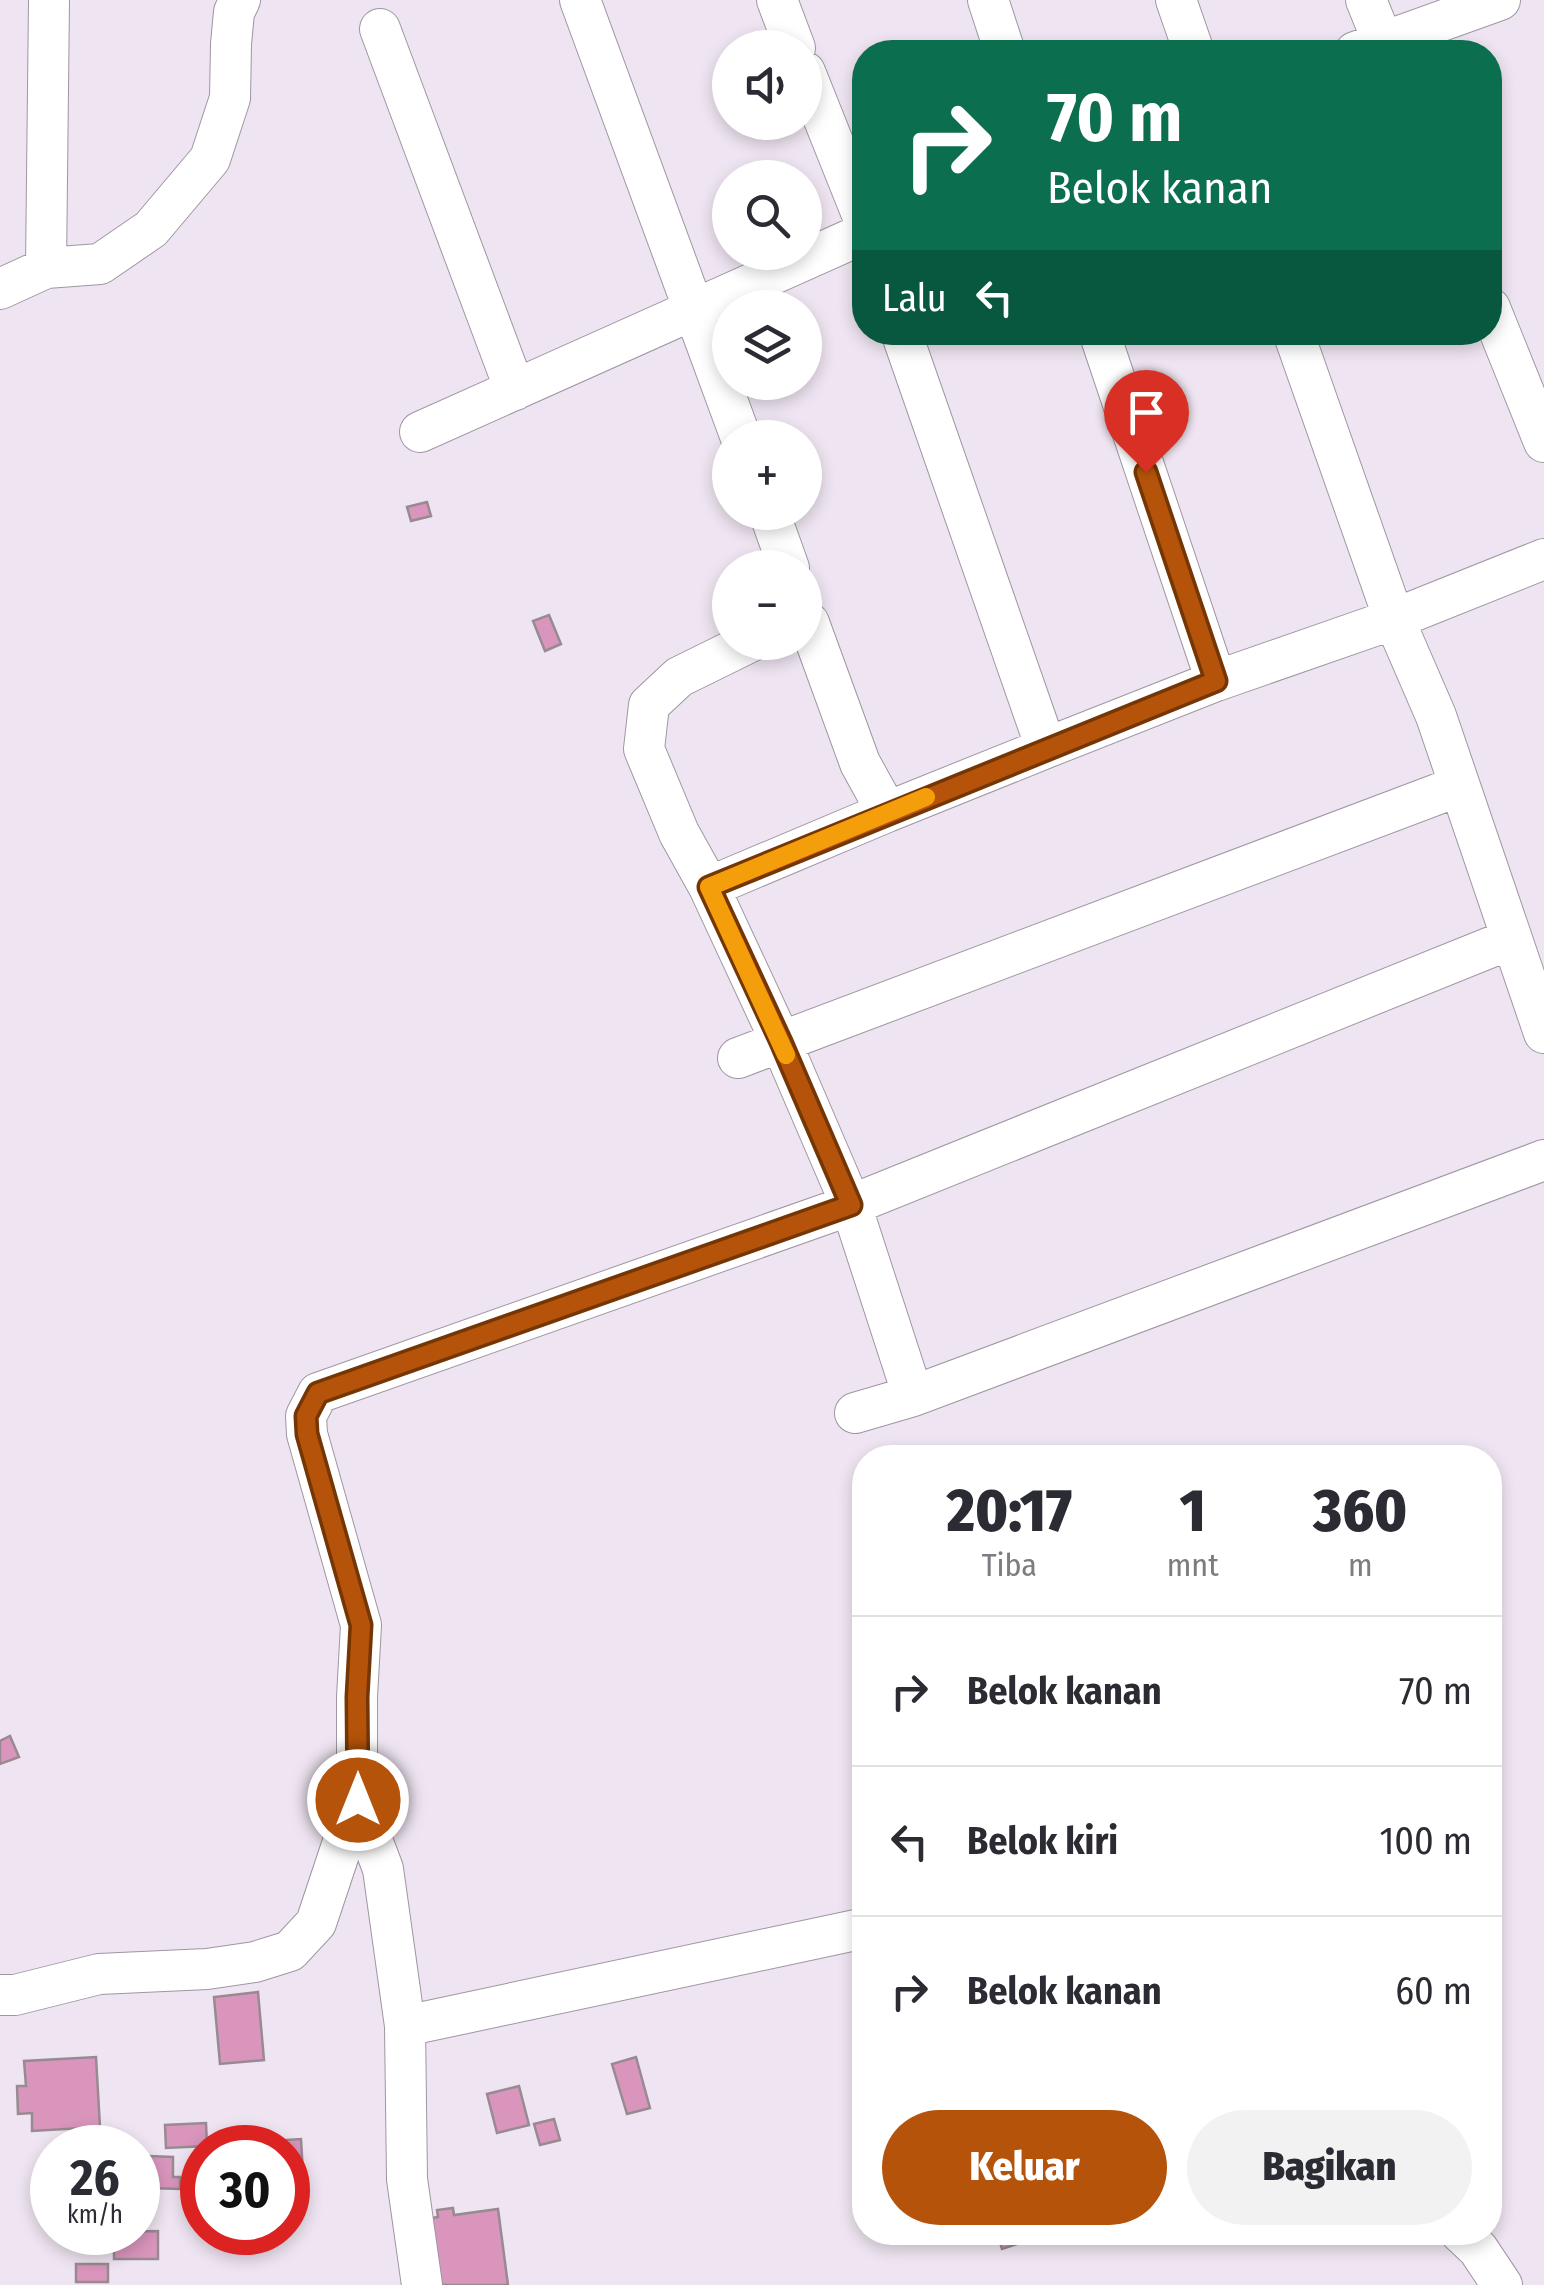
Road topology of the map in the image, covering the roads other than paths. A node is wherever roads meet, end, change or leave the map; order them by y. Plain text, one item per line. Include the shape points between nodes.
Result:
1 (49, 0) edge
2 (240, 0) edge
3 (580, 0) edge
4 (777, 0) edge
5 (988, 0) edge
6 (1176, 0) edge
7 (1366, 0) edge
8 (1500, 0) edge
9 (380, 29) dead end
10 (788, 30) edge
11 (1001, 40) edge
12 (1190, 40) edge
13 (1373, 40) edge
14 (1398, 40) edge
15 (822, 114) edge
16 (852, 190) edge
17 (852, 239) edge
18 (46, 268) junction
19 (0, 289) edge
20 (694, 310) junction
21 (1502, 338) edge
22 (906, 345) edge
23 (1103, 345) edge
24 (1298, 345) edge
25 (516, 390) junction
26 (734, 420) edge
27 (420, 432) dead end
28 (1544, 442) edge
29 (1544, 559) edge
30 (1394, 620) junction
31 (713, 660) edge
32 (821, 660) edge
33 (1216, 681) junction
34 (1046, 748) junction
35 (1460, 786) junction
36 (886, 812) junction
37 (709, 887) junction
38 (1511, 939) junction
39 (1544, 1034) edge
40 (781, 1042) junction
41 (738, 1058) dead end
42 (1544, 1160) edge
43 (851, 1205) junction
44 (914, 1396) junction
45 (855, 1413) dead end
46 (358, 1800) junction
47 (852, 1931) edge
48 (0, 1995) edge
49 (405, 2026) junction
50 (1474, 2245) edge
51 (422, 2285) edge
52 (1502, 2285) edge

1 - 18 street
2 - 18 street via 232,28 230,98 210,159 151,229 100,264
3 - 20 street
4 - 10 street
5 - 11 street
6 - 12 street
7 - 13 street
8 - 14 street
9 - 25 street
15 - 16 street
17 - 20 street
18 - 19 street
20 - 25 street
20 - 26 street
21 - 28 street
22 - 34 street
23 - 33 street
24 - 30 street
25 - 27 street
29 - 30 street
30 - 33 street
30 - 35 street
31 - 37 street via 679,677 649,706 644,749
32 - 36 street
33 - 34 street
34 - 36 street
35 - 38 street
35 - 40 street
36 - 37 street
37 - 40 street
38 - 39 street
38 - 43 street
40 - 41 street
40 - 43 street
42 - 44 street
43 - 44 street
43 - 46 street via 318,1393 306,1416 307,1434 361,1625
44 - 45 street
46 - 48 street via 316,1922 290,1951 207,1969 98,1974
46 - 49 street via 383,1869
47 - 49 street
49 - 51 street via 407,2178
50 - 52 street

